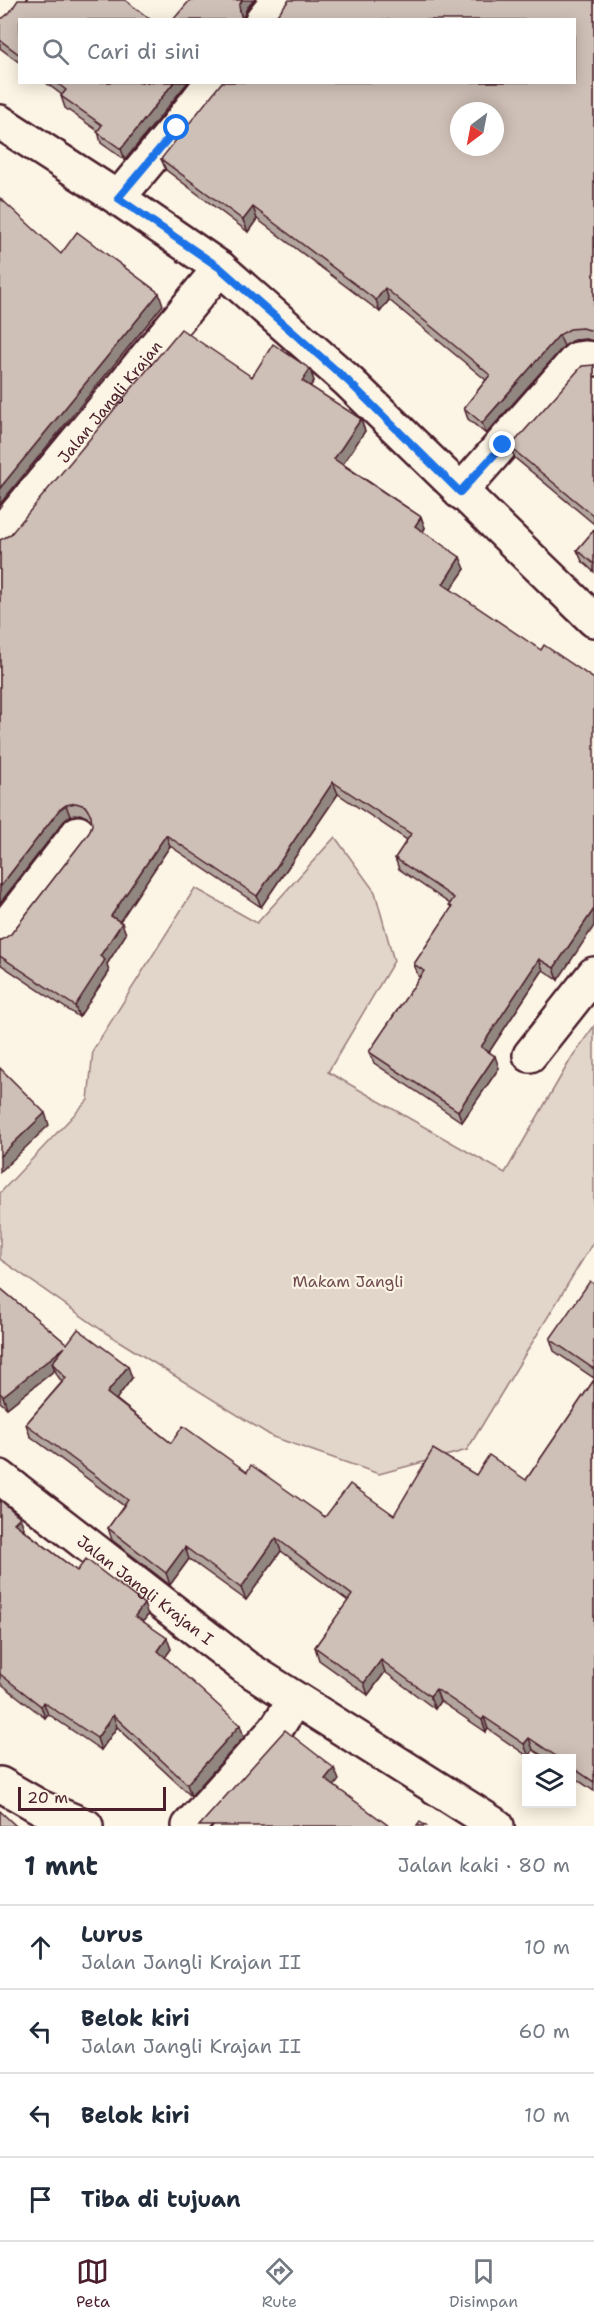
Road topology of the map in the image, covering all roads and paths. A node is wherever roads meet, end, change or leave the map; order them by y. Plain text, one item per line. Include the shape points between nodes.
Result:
1 (9, 0) edge
2 (278, 0) edge
3 (0, 12) edge
4 (264, 18) edge
5 (210, 84) edge
6 (0, 122) edge
7 (118, 198) junction
8 (220, 268) junction
9 (594, 360) edge
10 (460, 492) junction
11 (0, 534) edge
12 (594, 620) edge
13 (78, 833) dead end
14 (0, 934) edge
15 (594, 974) edge
16 (530, 1055) dead end
17 (0, 1477) edge
18 (295, 1699) junction
19 (0, 1784) edge
20 (86, 1826) edge
21 (189, 1826) edge
22 (496, 1826) edge

1 - 3 street
2 - 4 street
5 - 7 street
6 - 7 street
7 - 8 street
8 - 10 street via 348,381
8 - 11 street, Jalan Jangli Krajan
9 - 10 street via 577,359
10 - 12 street
13 - 14 street
15 - 16 street
17 - 18 street, Jalan Jangli Krajan I via 245,1667
18 - 21 street via 276,1729
18 - 22 street, Jalan Jangli Krajan I
19 - 20 street

